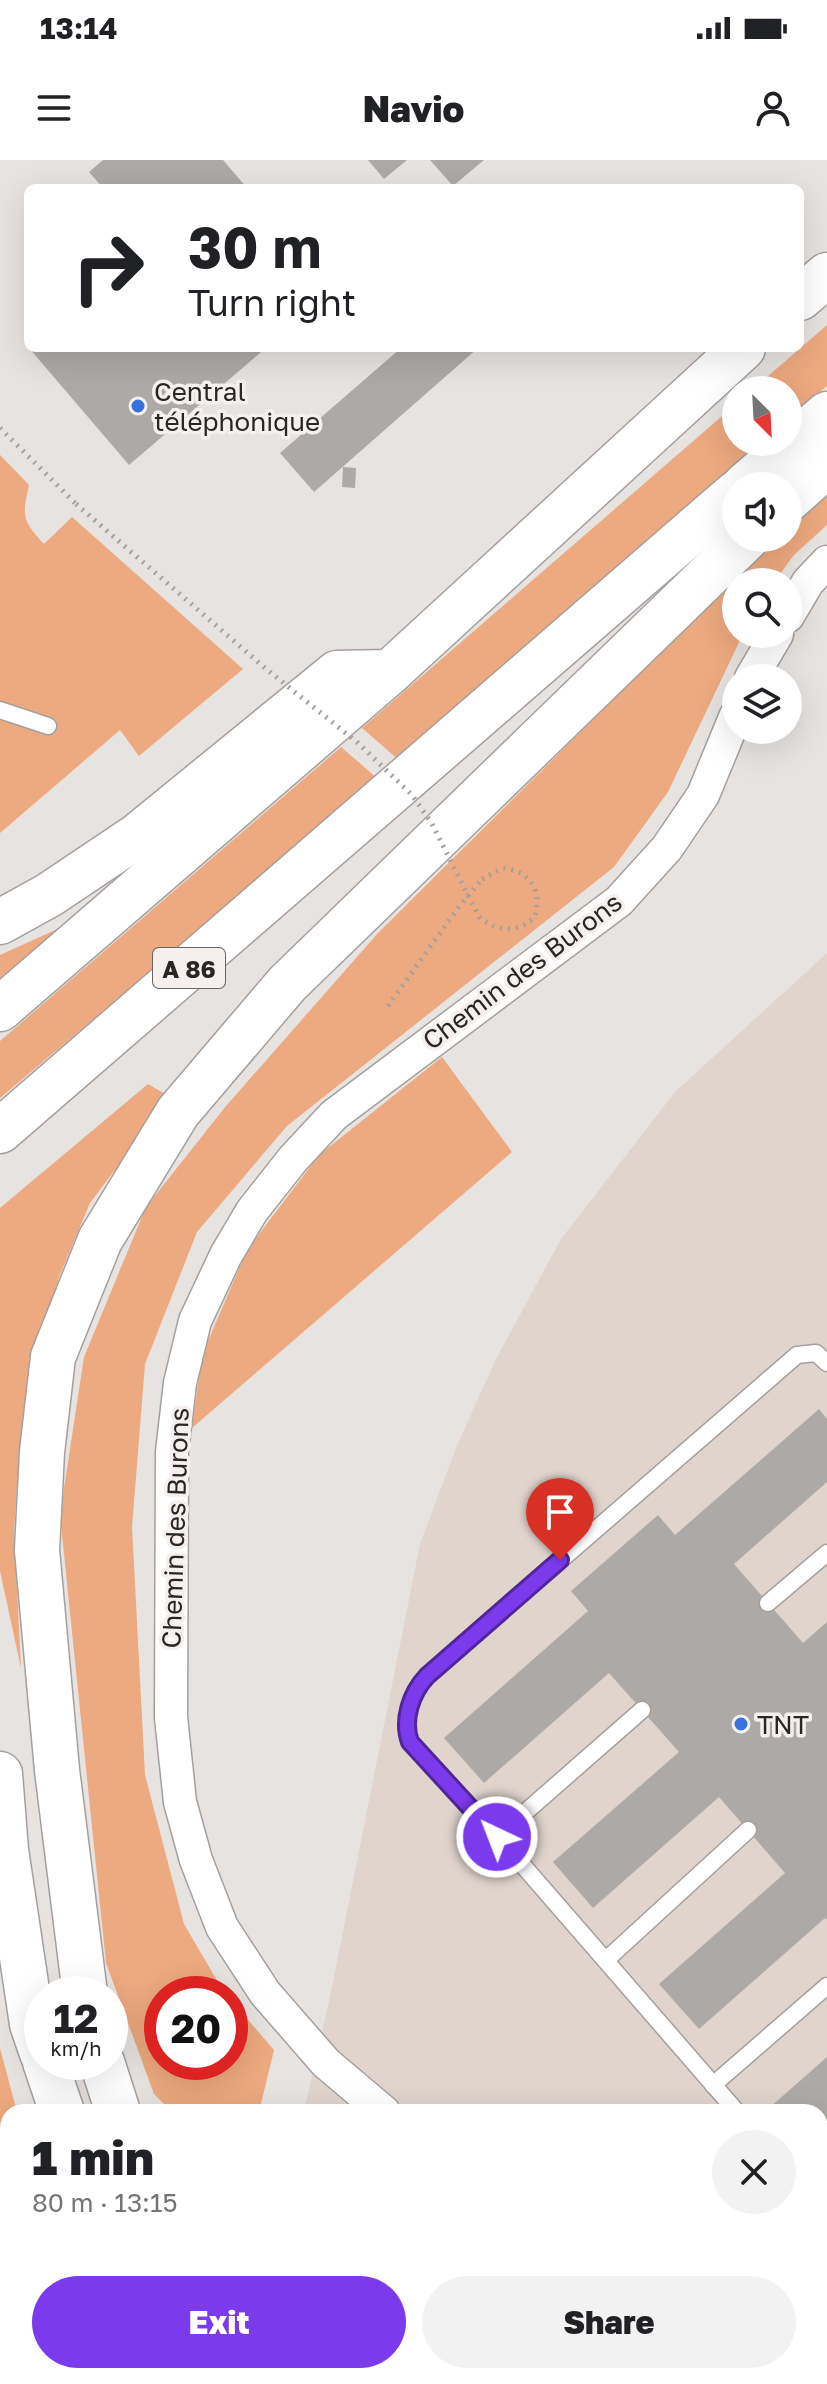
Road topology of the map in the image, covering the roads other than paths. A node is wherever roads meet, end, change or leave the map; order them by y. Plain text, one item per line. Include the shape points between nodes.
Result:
1 (827, 275) edge
2 (804, 295) edge
3 (739, 352) edge
4 (827, 414) edge
5 (827, 465) edge
6 (760, 472) edge
7 (802, 487) edge
8 (722, 505) edge
9 (733, 552) edge
10 (827, 562) edge
11 (802, 592) edge
12 (390, 672) junction
13 (0, 710) edge
14 (48, 726) dead end
15 (724, 744) edge
16 (0, 922) edge
17 (0, 1009) edge
18 (0, 1131) edge
19 (827, 1363) edge
20 (827, 1553) edge
21 (768, 1603) dead end
22 (642, 1710) dead end
23 (0, 1774) edge
24 (748, 1830) dead end
25 (497, 1837) junction
26 (606, 1960) junction
27 (25, 1976) edge
28 (83, 1976) edge
29 (827, 1986) edge
30 (51, 2080) edge
31 (108, 2080) edge
32 (713, 2085) junction
33 (59, 2104) edge
34 (115, 2104) edge
35 (375, 2104) edge
36 (730, 2104) edge

1 - 2 highway
3 - 12 highway
4 - 6 highway
5 - 7 highway
8 - 18 highway, A 86
9 - 28 highway via 287,984 178,1112 100,1240 53,1357 37,1550
10 - 11 street
12 - 16 highway via 337,673 137,836
12 - 17 highway
13 - 14 lane
15 - 35 street, Chemin des Burons via 703,795 667,848 619,901 334,1115 252,1211 195,1321 180,1383 172,1452 171,1717 180,1802 222,1927 265,1993 326,2063
19 - 25 lane via 816,1353 797,1355 417,1687 405,1728 410,1742
20 - 21 lane
22 - 25 lane
23 - 27 highway
24 - 26 lane
25 - 26 lane
26 - 32 lane
29 - 32 lane
30 - 33 highway
31 - 34 highway
32 - 36 lane

